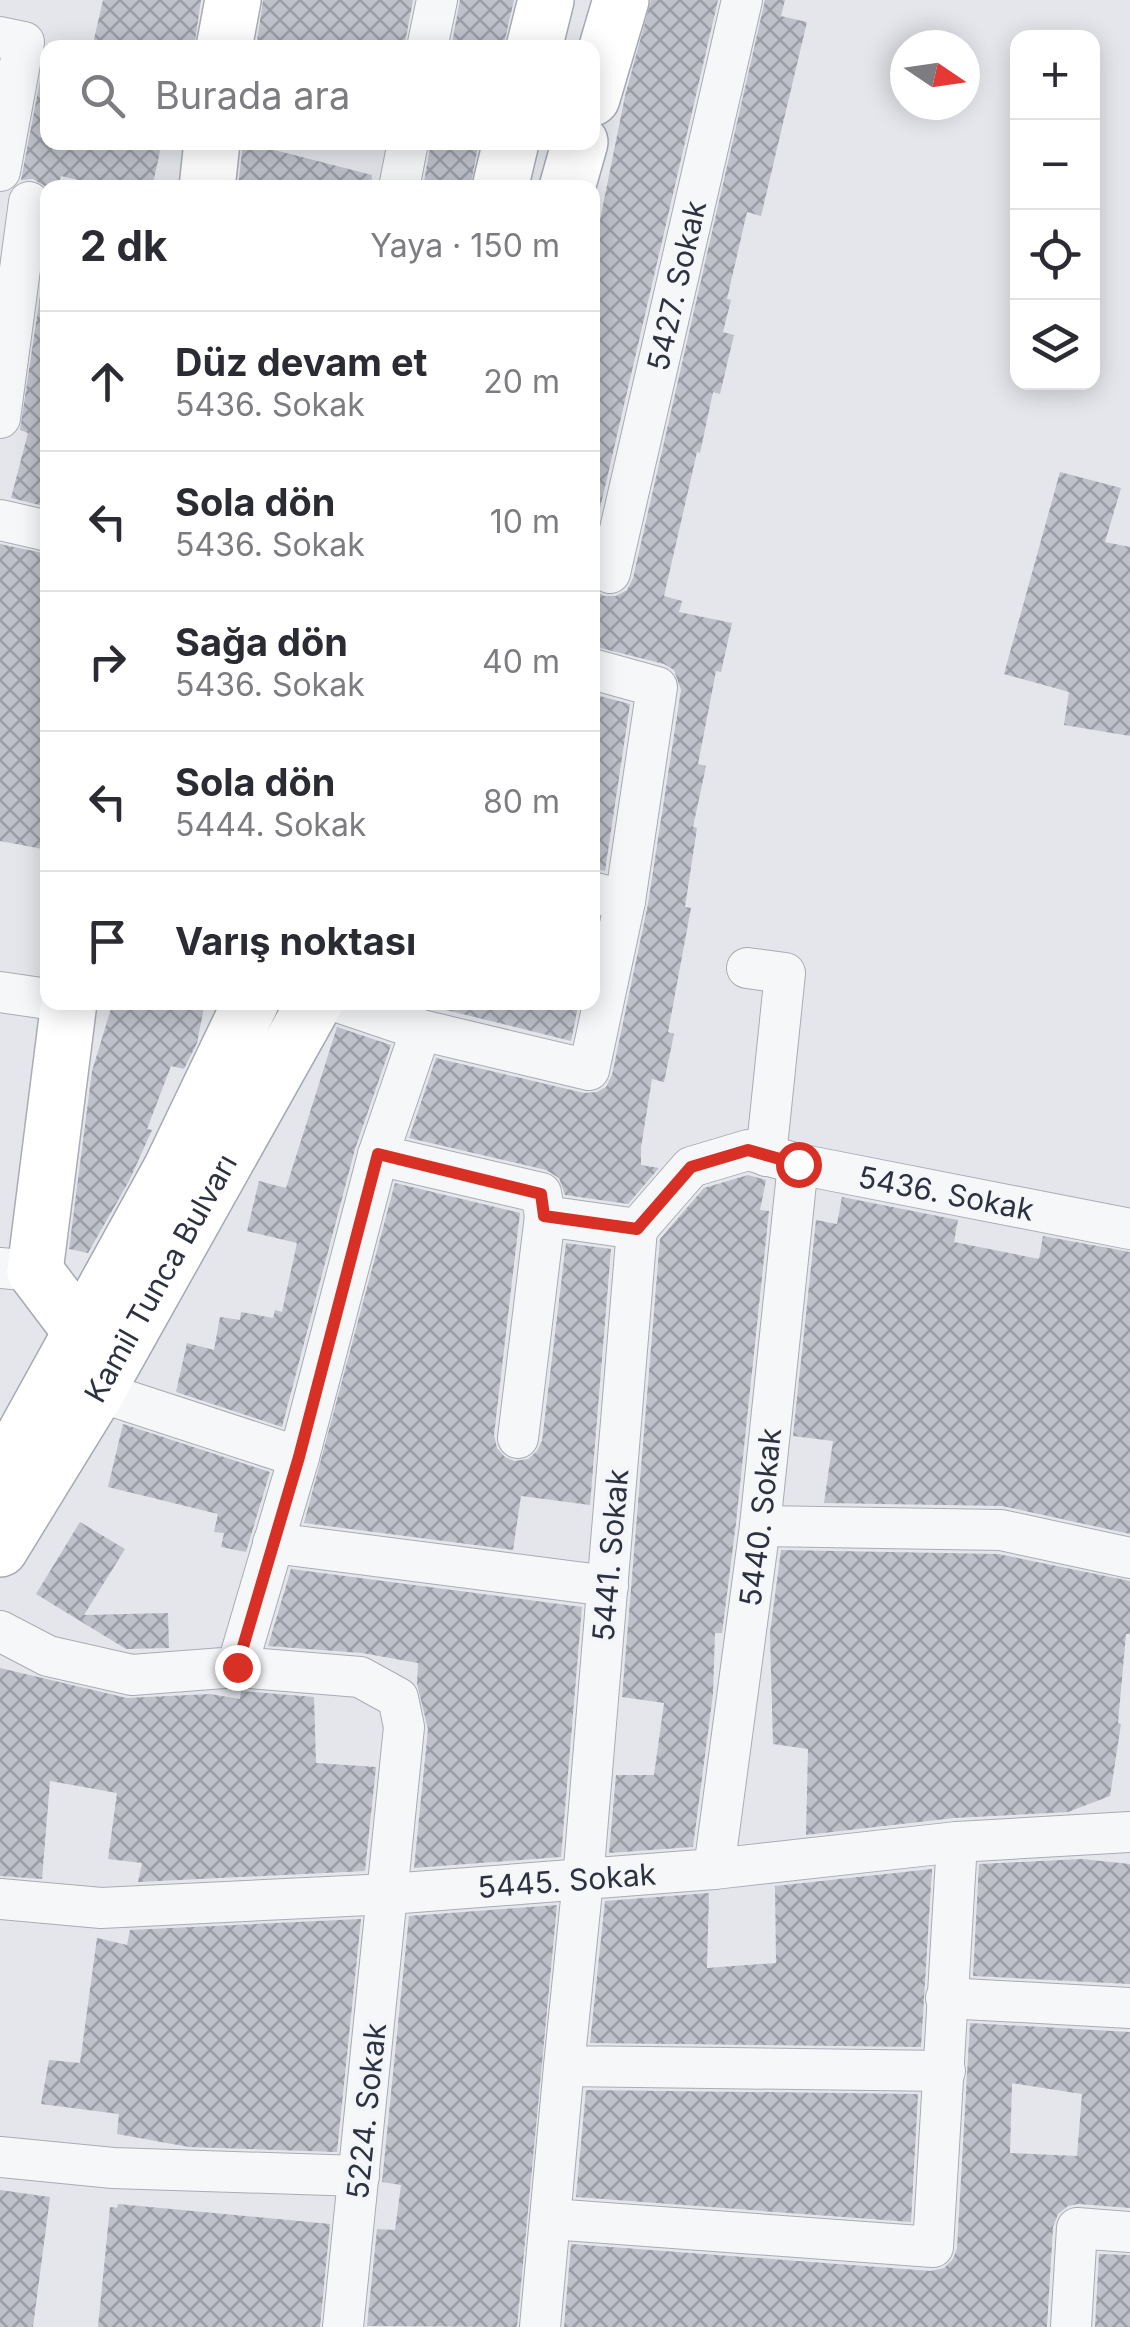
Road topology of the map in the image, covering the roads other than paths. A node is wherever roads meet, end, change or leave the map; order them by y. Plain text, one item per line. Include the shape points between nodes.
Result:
1 (233, 0) edge
2 (437, 0) edge
3 (546, 0) edge
4 (621, 0) edge
5 (742, 0) edge
6 (0, 37) edge
7 (226, 40) edge
8 (429, 40) edge
9 (536, 40) edge
10 (600, 71) edge
11 (211, 150) edge
12 (406, 150) edge
13 (509, 150) edge
14 (578, 150) edge
15 (0, 172) edge
16 (208, 180) edge
17 (401, 180) edge
18 (502, 180) edge
19 (569, 180) edge
20 (26, 201) edge
21 (0, 418) edge
22 (0, 520) edge
23 (40, 529) edge
24 (610, 573) dead end
25 (600, 671) edge
26 (609, 896) edge
27 (747, 968) dead end
28 (600, 978) edge
29 (0, 992) edge
30 (40, 997) edge
31 (67, 1010) edge
32 (246, 1010) edge
33 (311, 1010) edge
34 (362, 1010) edge
35 (597, 1010) edge
36 (421, 1030) junction
37 (378, 1154) junction
38 (782, 1160) junction
39 (544, 1216) junction
40 (637, 1229) junction
41 (1130, 1229) edge
42 (18, 1270) edge
43 (81, 1332) junction
44 (97, 1391) junction
45 (518, 1438) dead end
46 (299, 1457) junction
47 (0, 1479) edge
48 (760, 1526) junction
49 (274, 1543) junction
50 (0, 1549) edge
51 (1130, 1558) edge
52 (608, 1586) junction
53 (0, 1631) edge
54 (237, 1667) junction
55 (1130, 1832) edge
56 (956, 1842) junction
57 (714, 1870) junction
58 (583, 1880) junction
59 (389, 1894) junction
60 (0, 1899) edge
61 (946, 1998) junction
62 (1130, 2008) edge
63 (564, 2066) junction
64 (944, 2071) junction
65 (0, 2158) edge
66 (360, 2176) junction
67 (550, 2219) junction
68 (1130, 2232) edge
69 (343, 2327) edge
70 (540, 2327) edge
71 (1071, 2327) edge

1 - 7 main road
2 - 8 street
3 - 9 main road
4 - 10 main road
5 - 24 street, 5427. Sokak
6 - 15 street via 24,42
11 - 16 main road
12 - 17 street
13 - 18 main road
14 - 19 main road
20 - 21 street
22 - 23 street
25 - 26 street via 657,688
26 - 28 street
27 - 38 street, 5440. Sokak via 785,972
29 - 30 street
31 - 42 main road
32 - 43 main road, Kamil Tunca Bulvarı
33 - 44 main road, Kamil Tunca Bulvarı
34 - 36 street
35 - 36 street via 590,1070
36 - 37 street
37 - 39 street via 541,1194
37 - 46 street
38 - 40 street, 5436. Sokak via 748,1150 691,1167
38 - 41 street, 5436. Sokak
38 - 48 street, 5440. Sokak
39 - 40 street
39 - 45 street
40 - 52 street, 5441. Sokak
42 - 43 main road
43 - 47 main road, Kamil Tunca Bulvarı
44 - 46 street
44 - 50 main road, Kamil Tunca Bulvarı
46 - 49 street
48 - 51 street via 1001,1530
48 - 57 street, 5440. Sokak
49 - 52 street
49 - 54 street
52 - 58 street, 5441. Sokak
53 - 54 street via 48,1656 132,1676
54 - 59 street, 5224. Sokak via 360,1678 398,1698 404,1727
55 - 56 street, 5445. Sokak
56 - 57 street, 5445. Sokak
56 - 61 street
57 - 58 street, 5445. Sokak
58 - 59 street, 5445. Sokak
58 - 63 street, 5441. Sokak
59 - 60 street, 5445. Sokak via 101,1908
59 - 66 street, 5224. Sokak
61 - 62 street
61 - 64 street
63 - 64 street
63 - 67 street, 5441. Sokak
64 - 67 street via 933,2246
65 - 66 street
66 - 69 street, 5224. Sokak
67 - 70 street, 5441. Sokak
68 - 71 street via 1076,2228

